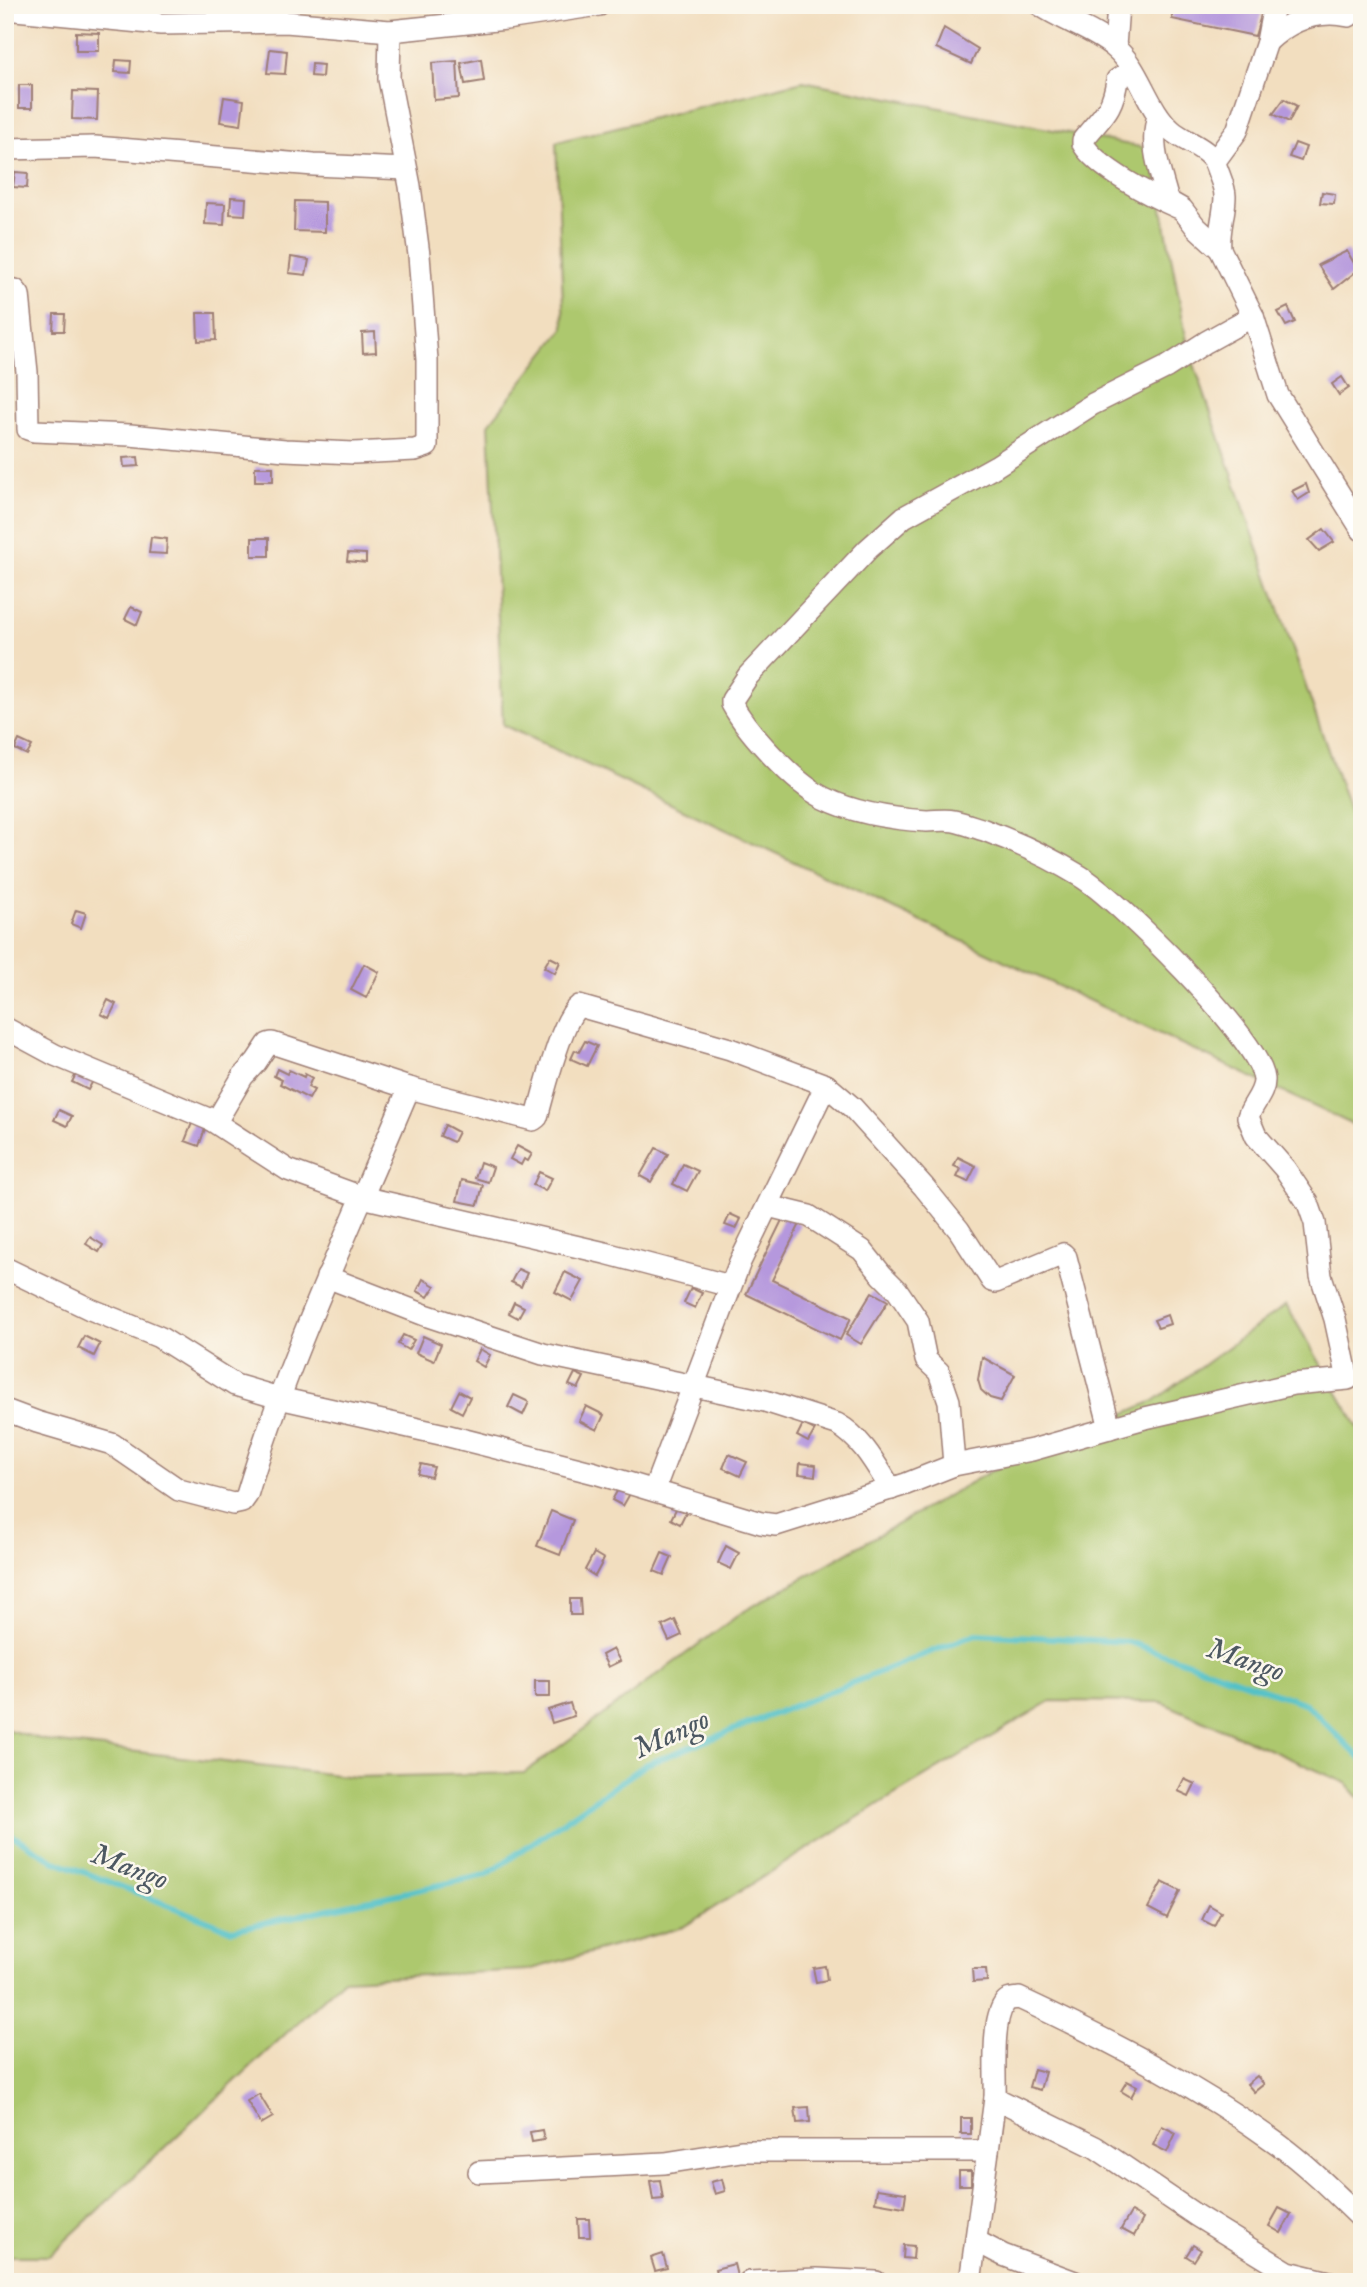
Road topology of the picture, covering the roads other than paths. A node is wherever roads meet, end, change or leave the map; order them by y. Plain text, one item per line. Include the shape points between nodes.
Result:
1 (599, 5) edge
2 (1040, 5) edge
3 (1118, 5) edge
4 (1274, 5) edge
5 (5, 9) edge
6 (286, 14) edge
7 (1350, 16) edge
8 (390, 31) junction
9 (1267, 42) junction
10 (1115, 47) junction
11 (1132, 70) junction
12 (1158, 116) junction
13 (5, 149) edge
14 (1215, 162) junction
15 (406, 169) junction
16 (1182, 209) junction
17 (1220, 249) junction
18 (5, 289) edge
19 (1253, 317) junction
20 (1362, 530) edge
21 (5, 1028) edge
22 (826, 1085) junction
23 (409, 1088) junction
24 (211, 1120) junction
25 (362, 1197) junction
26 (768, 1206) junction
27 (5, 1268) edge
28 (327, 1277) junction
29 (730, 1286) junction
30 (694, 1386) junction
31 (279, 1398) junction
32 (5, 1410) edge
33 (1110, 1428) junction
34 (954, 1465) junction
35 (891, 1489) junction
36 (654, 1490) junction
37 (995, 2098) junction
38 (988, 2151) junction
39 (479, 2172) dead end
40 (1362, 2219) edge
41 (976, 2241) junction
42 (1286, 2277) edge
43 (749, 2282) edge
44 (876, 2282) edge
45 (970, 2282) edge
46 (1076, 2282) edge
47 (1329, 2282) edge

1 - 8 street
2 - 10 street
3 - 10 street
4 - 9 street
5 - 6 street via 161,24
6 - 8 street
7 - 9 street via 1334,13 1300,19
8 - 15 street via 389,79
9 - 14 street via 1237,131
10 - 11 street
11 - 12 street
11 - 16 street via 1117,80 1112,104 1083,144 1143,192
12 - 14 street
12 - 16 street via 1153,133 1162,180 1168,201
13 - 15 street via 95,146
14 - 17 street via 1225,195
15 - 18 street via 427,360 429,443 424,448 354,453 28,429 19,295
16 - 17 street
17 - 19 street
19 - 20 street via 1278,395
19 - 33 street via 1167,368 1093,404 904,517 747,676 732,700 765,749 822,798 889,818 952,820 987,831 1082,876 1186,972 1238,1032 1258,1063 1264,1087 1248,1117 1256,1136 1308,1203 1321,1276 1348,1379 1293,1384
21 - 24 street via 55,1055
22 - 23 street via 730,1049 579,1006 563,1033 533,1120
22 - 26 street
22 - 33 street via 853,1108 924,1187 992,1281 1058,1255 1066,1257
23 - 24 street via 272,1043 243,1076 220,1115
23 - 25 street
24 - 25 street via 288,1170
25 - 28 street
25 - 29 street
26 - 29 street
26 - 34 street via 809,1216 862,1250 897,1290 918,1321 926,1360 939,1372 949,1401
27 - 31 street via 159,1337 235,1385
28 - 30 street via 494,1339
28 - 31 street
29 - 30 street
30 - 35 street via 765,1401 837,1424 870,1455
30 - 36 street
31 - 32 street via 247,1494 242,1502 233,1504 179,1490 112,1444
31 - 36 street via 445,1435
33 - 34 street
34 - 35 street
35 - 36 street via 776,1525
37 - 38 street
37 - 40 street via 997,2022 1003,2004 1019,1998 1096,2034 1194,2089 1280,2145
37 - 42 street via 1095,2147
38 - 39 street via 741,2151 665,2163
38 - 41 street
41 - 45 street
41 - 46 street
42 - 47 street
43 - 44 street

